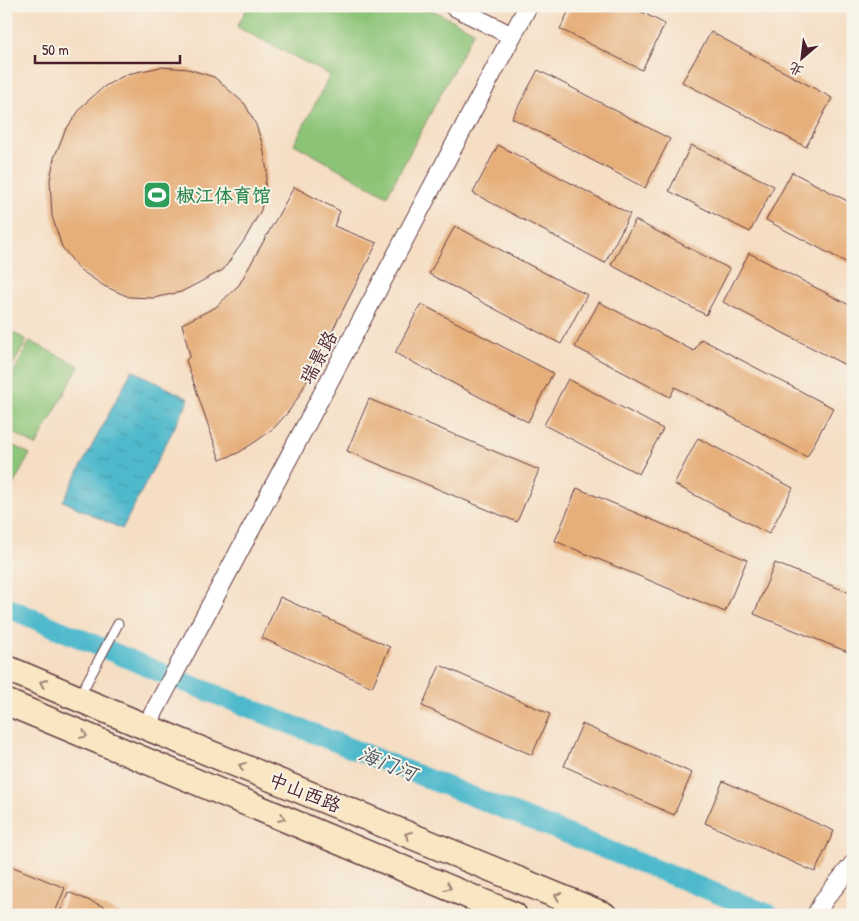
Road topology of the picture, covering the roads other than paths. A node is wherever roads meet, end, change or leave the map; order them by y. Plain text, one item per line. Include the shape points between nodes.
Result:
1 (453, 6) edge
2 (528, 6) edge
3 (512, 36) junction
4 (118, 624) dead end
5 (6, 668) edge
6 (78, 698) junction
7 (6, 702) edge
8 (146, 727) junction
9 (853, 864) edge
10 (820, 908) edge
11 (514, 915) edge
12 (604, 915) edge

1 - 3 street
2 - 3 street, 瑞景路
3 - 8 street, 瑞景路
4 - 6 lane
6 -> 5 main road, 中山西路
6 - 8 main road, 中山西路
7 -> 11 main road, 中山西路
12 -> 8 main road, 中山西路
9 - 10 street

